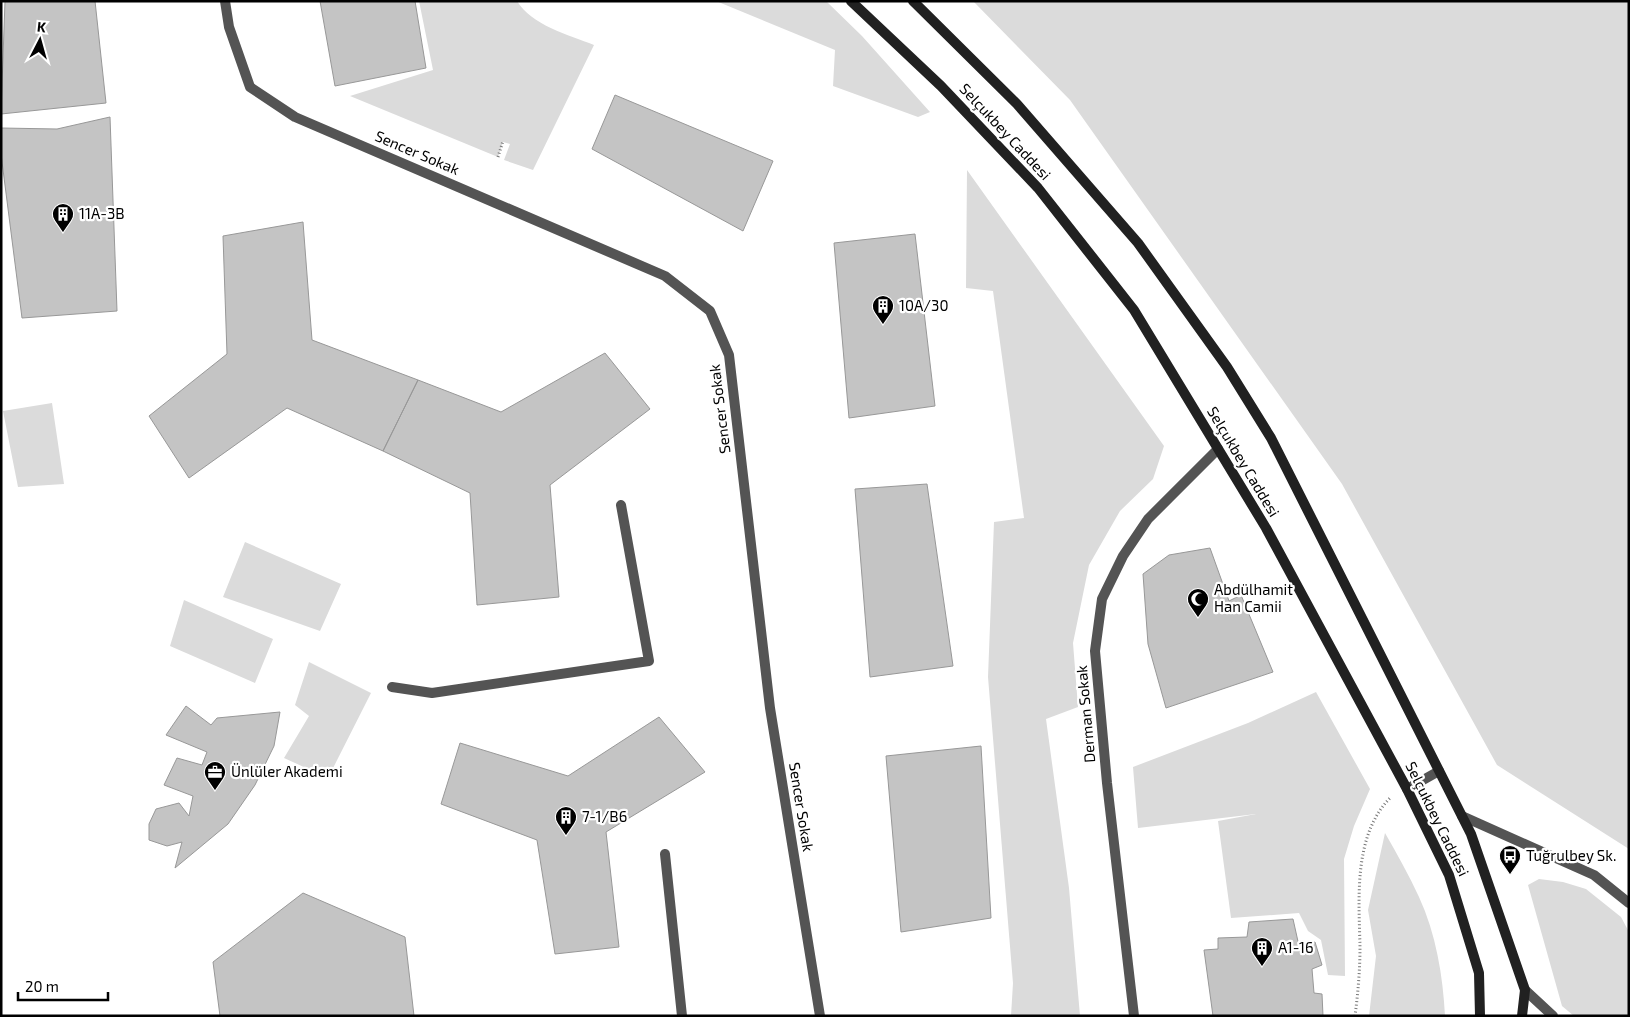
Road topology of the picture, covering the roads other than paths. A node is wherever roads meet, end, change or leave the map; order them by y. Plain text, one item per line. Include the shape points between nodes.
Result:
1 (226, 1) edge
2 (851, 1) edge
3 (913, 1) edge
4 (1218, 449) junction
5 (621, 505) dead end
6 (392, 687) dead end
7 (1439, 771) junction
8 (1406, 786) junction
9 (1462, 816) junction
10 (665, 854) dead end
11 (1629, 903) edge
12 (1525, 990) junction
13 (682, 1016) edge
14 (820, 1016) edge
15 (1134, 1016) edge
16 (1480, 1016) edge
17 (1522, 1016) edge
18 (1552, 1016) edge

1 - 14 street, Sencer Sokak via 229,27 250,87 296,117 665,276 710,311 729,355 770,708
2 - 4 street, Selçukbey Caddesi via 941,86 1038,188 1134,310
3 - 7 street, Selçukbey Caddesi via 1017,104 1138,243 1227,367 1271,438
4 - 8 street, Selçukbey Caddesi via 1266,528
4 - 15 street, Derman Sokak via 1148,519 1123,556 1102,599 1096,651 1107,783
5 - 6 street via 649,661 432,693
7 - 8 street
7 - 9 street, Selçukbey Caddesi
8 - 16 street, Selçukbey Caddesi via 1449,875 1478,973
9 - 11 street via 1594,875
9 - 12 street, Selçukbey Caddesi
10 - 13 street
12 - 17 street, Selçukbey Caddesi
12 - 18 street

